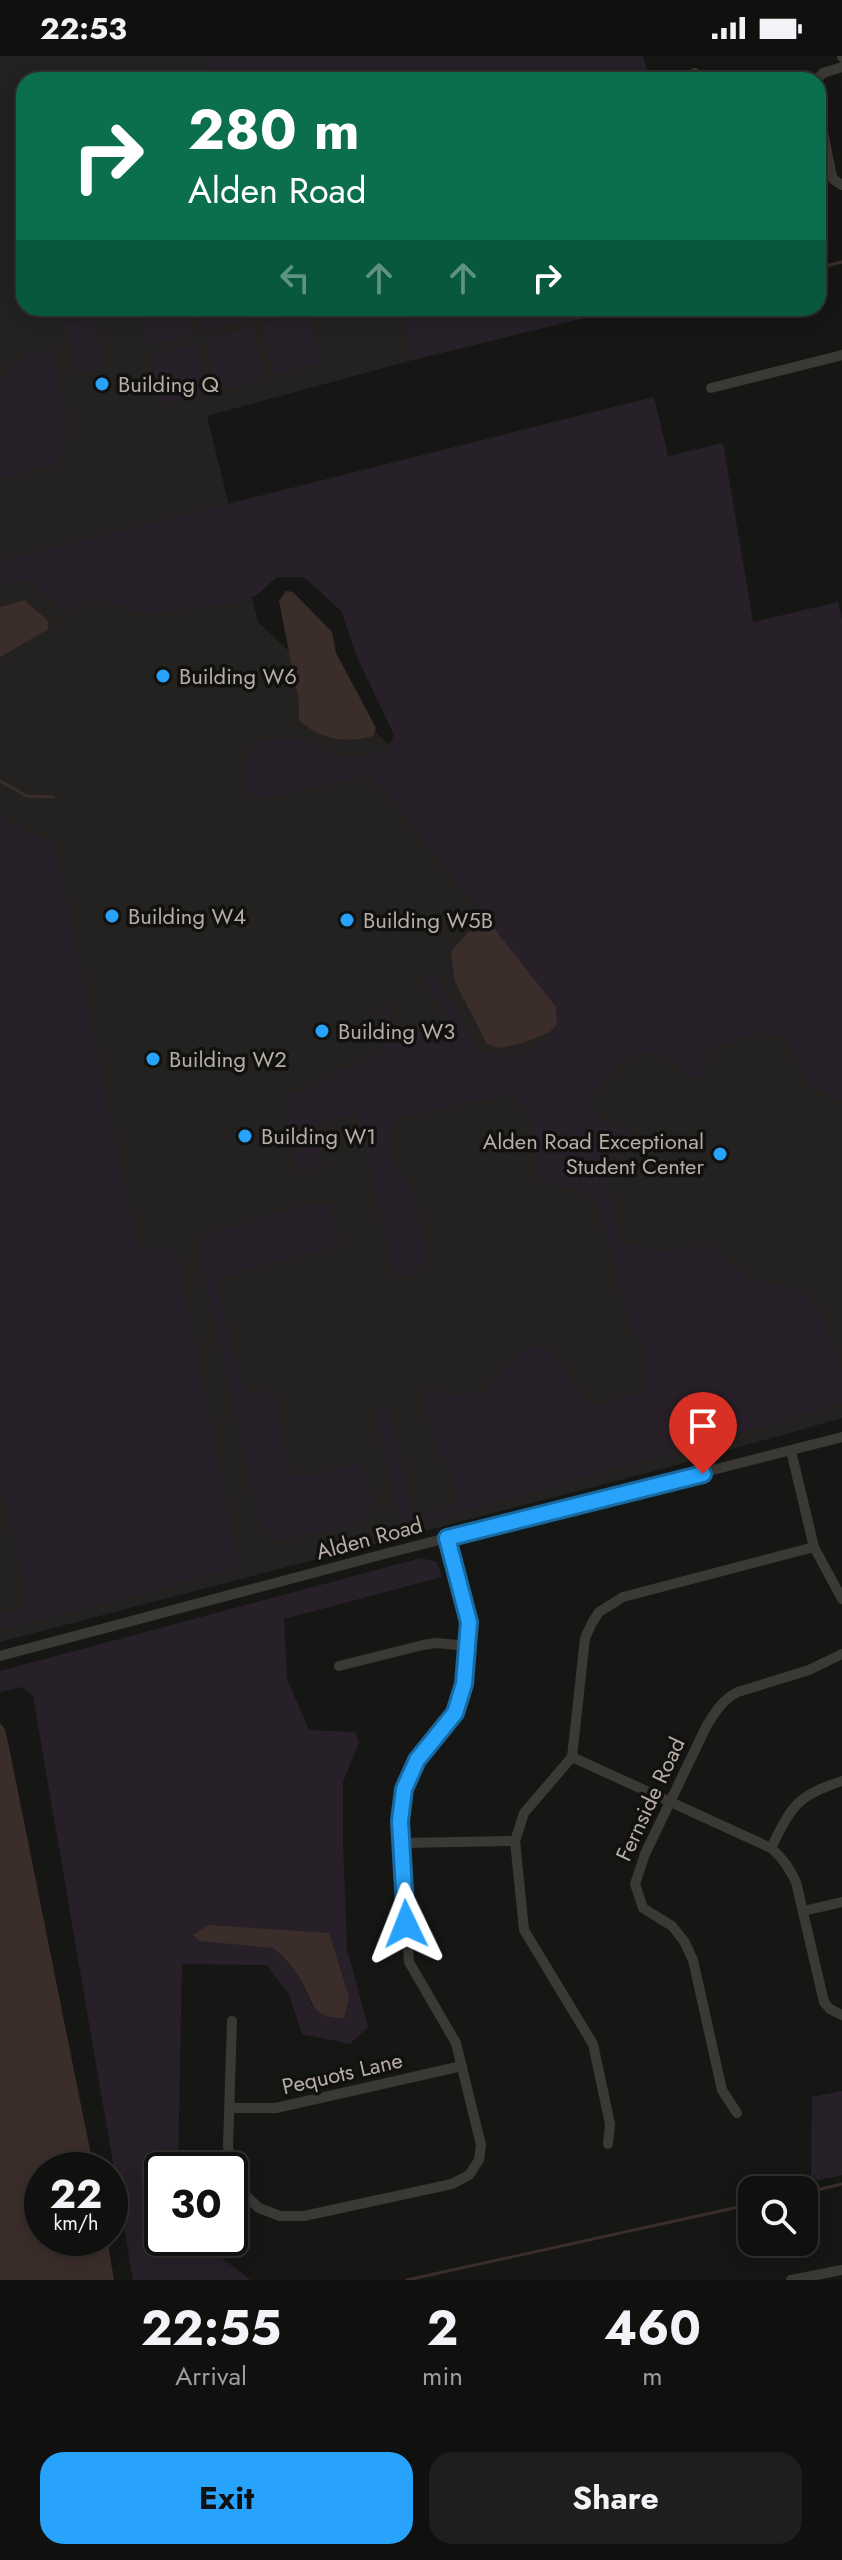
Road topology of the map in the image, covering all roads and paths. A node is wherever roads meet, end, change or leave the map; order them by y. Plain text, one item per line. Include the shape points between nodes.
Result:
1 (826, 147) edge
2 (826, 172) edge
3 (831, 172) junction
4 (842, 185) edge
5 (842, 355) edge
6 (711, 388) dead end
7 (842, 1437) edge
8 (791, 1451) junction
9 (447, 1538) junction
10 (814, 1547) junction
11 (842, 1599) edge
12 (468, 1646) junction
13 (842, 1654) edge
14 (0, 1656) edge
15 (339, 1666) dead end
16 (572, 1757) junction
17 (842, 1781) edge
18 (670, 1803) junction
19 (515, 1841) junction
20 (402, 1843) junction
21 (771, 1848) junction
22 (842, 1902) edge
23 (803, 1911) junction
24 (842, 2015) edge
25 (232, 2021) dead end
26 (462, 2066) junction
27 (230, 2108) junction
28 (737, 2113) dead end
29 (608, 2144) dead end
30 (842, 2270) edge
31 (791, 2280) edge

1 - 3 street
2 - 3 street
3 - 4 street
5 - 6 street
7 - 8 street, Alden Road
8 - 9 street, Alden Road
8 - 10 street
9 - 12 street via 469,1622
9 - 14 street, Alden Road
10 - 11 street
10 - 16 street via 623,1597 599,1612 585,1638
12 - 15 street via 423,1645
12 - 20 street via 455,1713 417,1760 404,1789
13 - 18 street, Fernside Road via 727,1697 707,1725
16 - 18 street
16 - 19 street via 524,1813
17 - 21 street via 807,1794 788,1814
18 - 21 street
18 - 28 street, Fernside Road via 638,1870 636,1895 643,1908 672,1926 693,1960 722,2090
19 - 20 street
19 - 29 street via 524,1930 593,2044 610,2124
20 - 26 street via 409,1962 456,2043
21 - 23 street via 789,1867
22 - 23 street
23 - 24 street via 819,1988 830,2009
25 - 27 street
26 - 27 street, Pequots Lane via 276,2108
26 - 27 street via 481,2145 469,2175 452,2184 304,2216 280,2216 240,2190 229,2162
30 - 31 street

